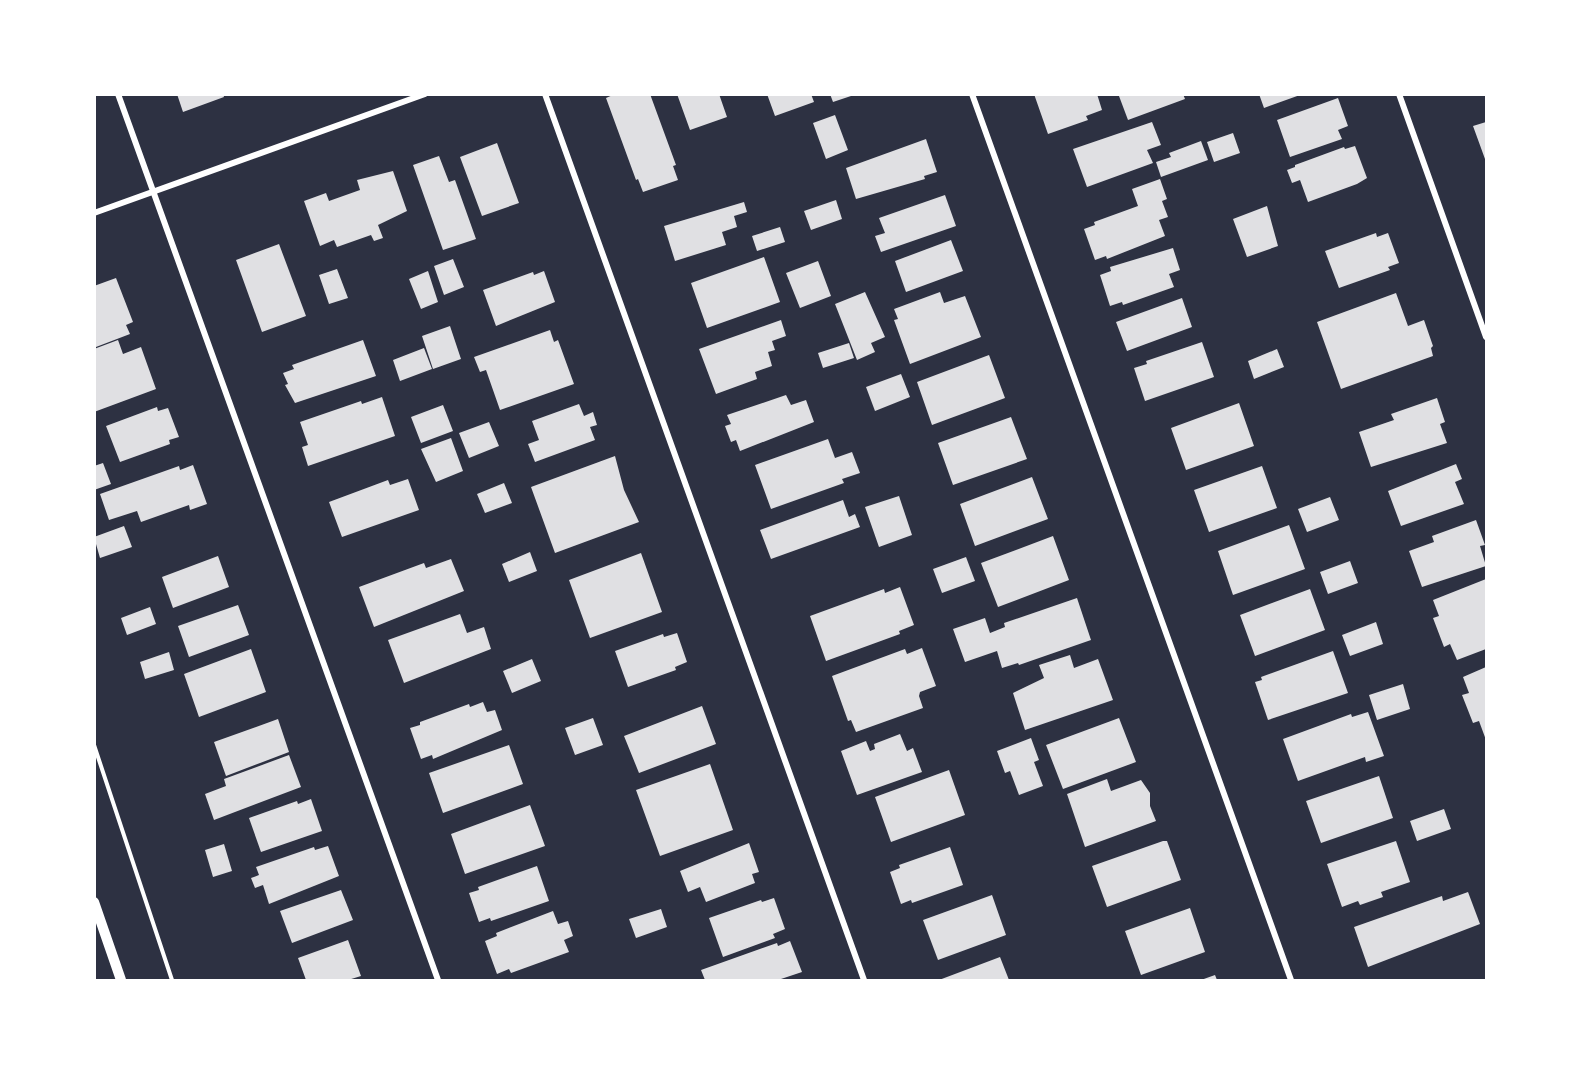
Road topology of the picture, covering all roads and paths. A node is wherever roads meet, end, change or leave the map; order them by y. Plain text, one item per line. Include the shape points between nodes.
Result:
1 (118, 94) edge
2 (425, 94) edge
3 (545, 94) edge
4 (972, 94) edge
5 (1399, 94) edge
6 (154, 193) junction
7 (94, 213) edge
8 (1486, 337) edge
9 (94, 745) edge
10 (94, 902) edge
11 (121, 981) edge
12 (172, 981) edge
13 (438, 981) edge
14 (864, 981) edge
15 (1292, 981) edge

1 - 6 street
2 - 6 street
3 - 14 street
4 - 15 street
5 - 8 street
6 - 7 street
6 - 13 street
9 - 12 path
10 - 11 street

